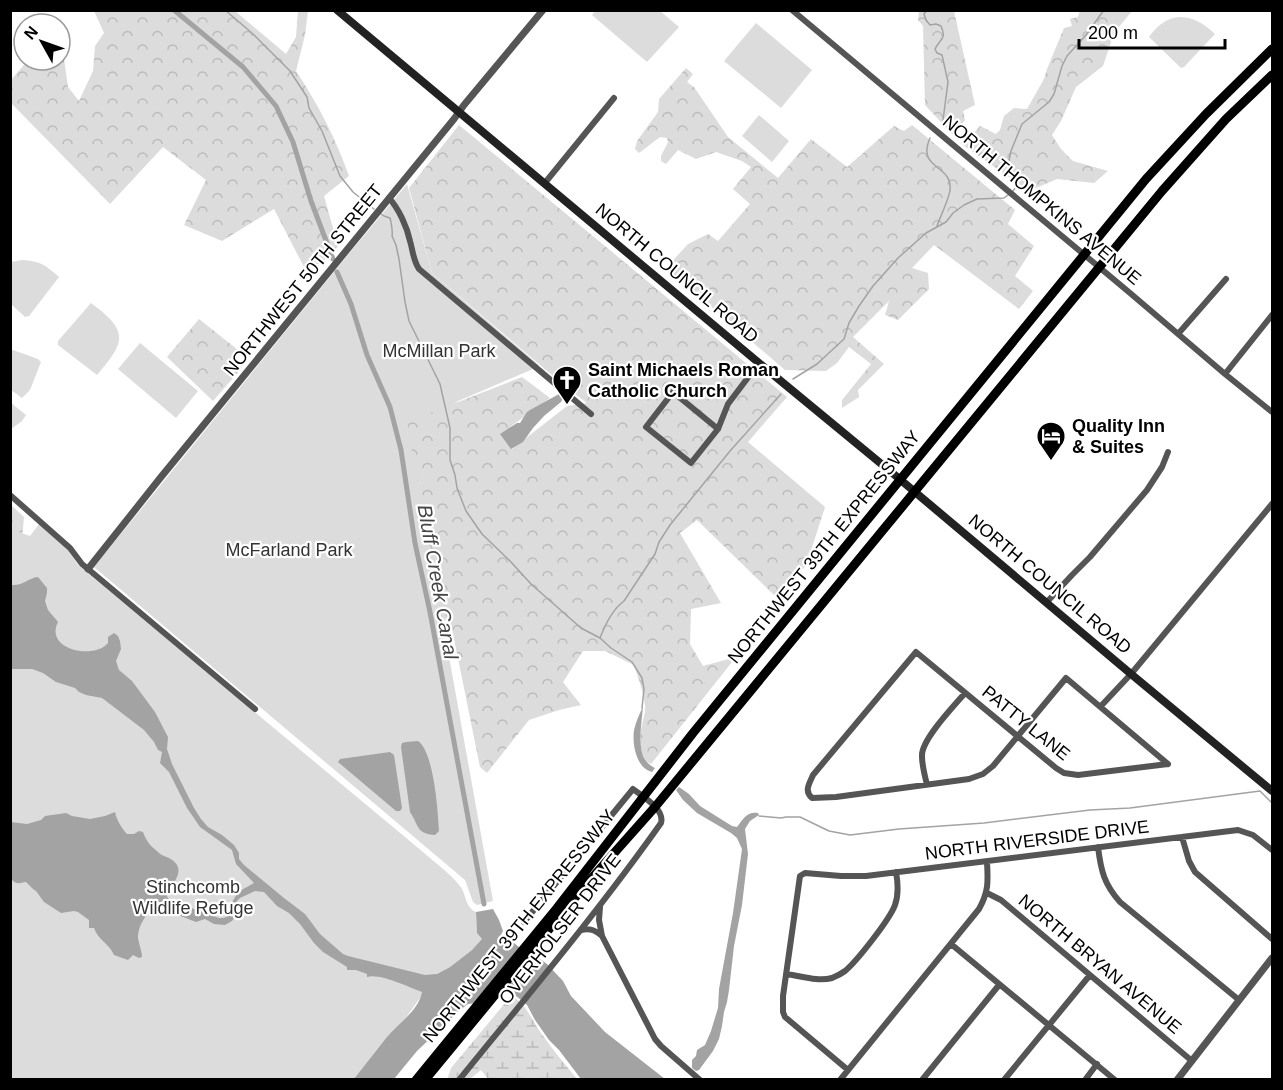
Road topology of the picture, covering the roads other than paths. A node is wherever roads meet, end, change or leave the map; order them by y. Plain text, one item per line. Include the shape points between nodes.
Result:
1 (336, 10) edge
2 (543, 10) edge
3 (792, 10) edge
4 (1272, 49) edge
5 (1272, 75) edge
6 (614, 99) dead end
7 (458, 112) junction
8 (1188, 133) junction
9 (1202, 144) junction
10 (544, 184) junction
11 (388, 198) junction
12 (1084, 255) junction
13 (1098, 267) junction
14 (1226, 279) dead end
15 (1272, 315) edge
16 (1178, 334) junction
17 (759, 363) junction
18 (1225, 374) junction
19 (1272, 412) edge
20 (591, 414) dead end
21 (718, 429) junction
22 (1168, 452) dead end
23 (900, 479) junction
24 (915, 491) junction
25 (10, 495) edge
26 (1272, 504) edge
27 (88, 569) junction
28 (1046, 603) junction
29 (1131, 674) junction
30 (965, 693) junction
31 (1101, 706) junction
32 (255, 709) dead end
33 (1017, 736) junction
34 (927, 785) junction
35 (1271, 787) edge
36 (642, 796) junction
37 (655, 807) junction
38 (1182, 837) junction
39 (1098, 847) junction
40 (1272, 850) edge
41 (987, 862) junction
42 (896, 872) junction
43 (987, 893) junction
44 (600, 906) junction
45 (524, 922) dead end
46 (581, 930) junction
47 (602, 936) junction
48 (1272, 939) edge
49 (534, 941) junction
50 (951, 944) junction
51 (1272, 958) edge
52 (786, 974) junction
53 (1090, 975) junction
54 (999, 985) junction
55 (1239, 1000) junction
56 (1049, 1024) junction
57 (1192, 1061) junction
58 (1097, 1064) junction
59 (848, 1070) junction
60 (416, 1080) edge
61 (425, 1080) edge
62 (459, 1080) edge
63 (700, 1080) edge
64 (840, 1080) edge
65 (922, 1080) edge
66 (1004, 1080) edge
67 (1084, 1080) edge
68 (1115, 1080) edge
69 (1177, 1080) edge

1 - 7 main road, NORTH COUNCIL ROAD
2 - 7 street, NORTHWEST 50TH STREET
3 - 12 street, NORTH THOMPKINS AVENUE
4 - 8 highway, NORTHWEST 39TH EXPRESSWAY
5 - 9 highway, NORTHWEST 39TH EXPRESSWAY
6 - 10 street
7 - 10 main road, NORTH COUNCIL ROAD
7 - 11 street, NORTHWEST 50TH STREET
8 - 9 highway
8 - 12 highway, NORTHWEST 39TH EXPRESSWAY
9 - 13 highway, NORTHWEST 39TH EXPRESSWAY
10 - 17 main road, NORTH COUNCIL ROAD
11 - 20 street via 403,223 419,269
11 - 27 street, NORTHWEST 50TH STREET
12 - 13 street, NORTH THOMPKINS AVENUE
12 - 23 highway, NORTHWEST 39TH EXPRESSWAY
13 - 16 street, NORTH THOMPKINS AVENUE
13 - 24 highway, NORTHWEST 39TH EXPRESSWAY
14 - 16 street
15 - 18 street
16 - 18 street, NORTH THOMPKINS AVENUE
17 - 21 street via 728,404
17 - 23 main road, NORTH COUNCIL ROAD
18 - 19 street, NORTH THOMPKINS AVENUE
21 - 21 street via 692,463 646,427 673,392
22 - 28 street via 1147,490
23 - 24 main road, NORTH COUNCIL ROAD
23 - 36 highway, NORTHWEST 39TH EXPRESSWAY
24 - 28 main road, NORTH COUNCIL ROAD
24 - 37 highway, NORTHWEST 39TH EXPRESSWAY
25 - 27 street
26 - 29 street
27 - 32 street
28 - 29 main road, NORTH COUNCIL ROAD
29 - 31 street
29 - 35 main road, NORTH COUNCIL ROAD
30 - 33 street, PATTY LANE
30 - 34 street via 923,746
30 - 34 street, PATTY LANE via 916,652 813,775 807,790 812,798 819,798
31 - 33 street via 1066,678
31 - 33 street, PATTY LANE via 1168,764 1077,775 1064,773
33 - 34 street via 983,774
36 - 37 street
36 - 45 street via 633,789
36 - 49 highway, NORTHWEST 39TH EXPRESSWAY
37 - 44 street, OVERHOLSER DRIVE via 662,814 661,823
37 - 49 highway, NORTHWEST 39TH EXPRESSWAY
38 - 39 street, NORTH RIVERSIDE DRIVE
38 - 40 street, NORTH RIVERSIDE DRIVE via 1238,830 1253,835
38 - 48 street via 1189,861 1201,879
39 - 41 street, NORTH RIVERSIDE DRIVE
39 - 55 street via 1104,878 1120,902
41 - 42 street, NORTH RIVERSIDE DRIVE
41 - 43 street
42 - 52 street via 895,907 844,972 820,980
42 - 52 street, NORTH RIVERSIDE DRIVE via 800,876
43 - 50 street
43 - 53 street, NORTH BRYAN AVENUE via 1001,900
44 - 46 street, OVERHOLSER DRIVE
44 - 47 street
46 - 47 street via 593,930
46 - 62 street, OVERHOLSER DRIVE
47 - 63 street via 655,1039
49 - 60 highway, NORTHWEST 39TH EXPRESSWAY
49 - 61 highway, NORTHWEST 39TH EXPRESSWAY
50 - 54 street
50 - 59 street
51 - 55 street
52 - 59 street via 782,1004 785,1017
53 - 56 street
53 - 57 street, NORTH BRYAN AVENUE
54 - 56 street
54 - 65 street
55 - 57 street
56 - 58 street
56 - 66 street
57 - 69 street
58 - 67 street
58 - 68 street
59 - 64 street

